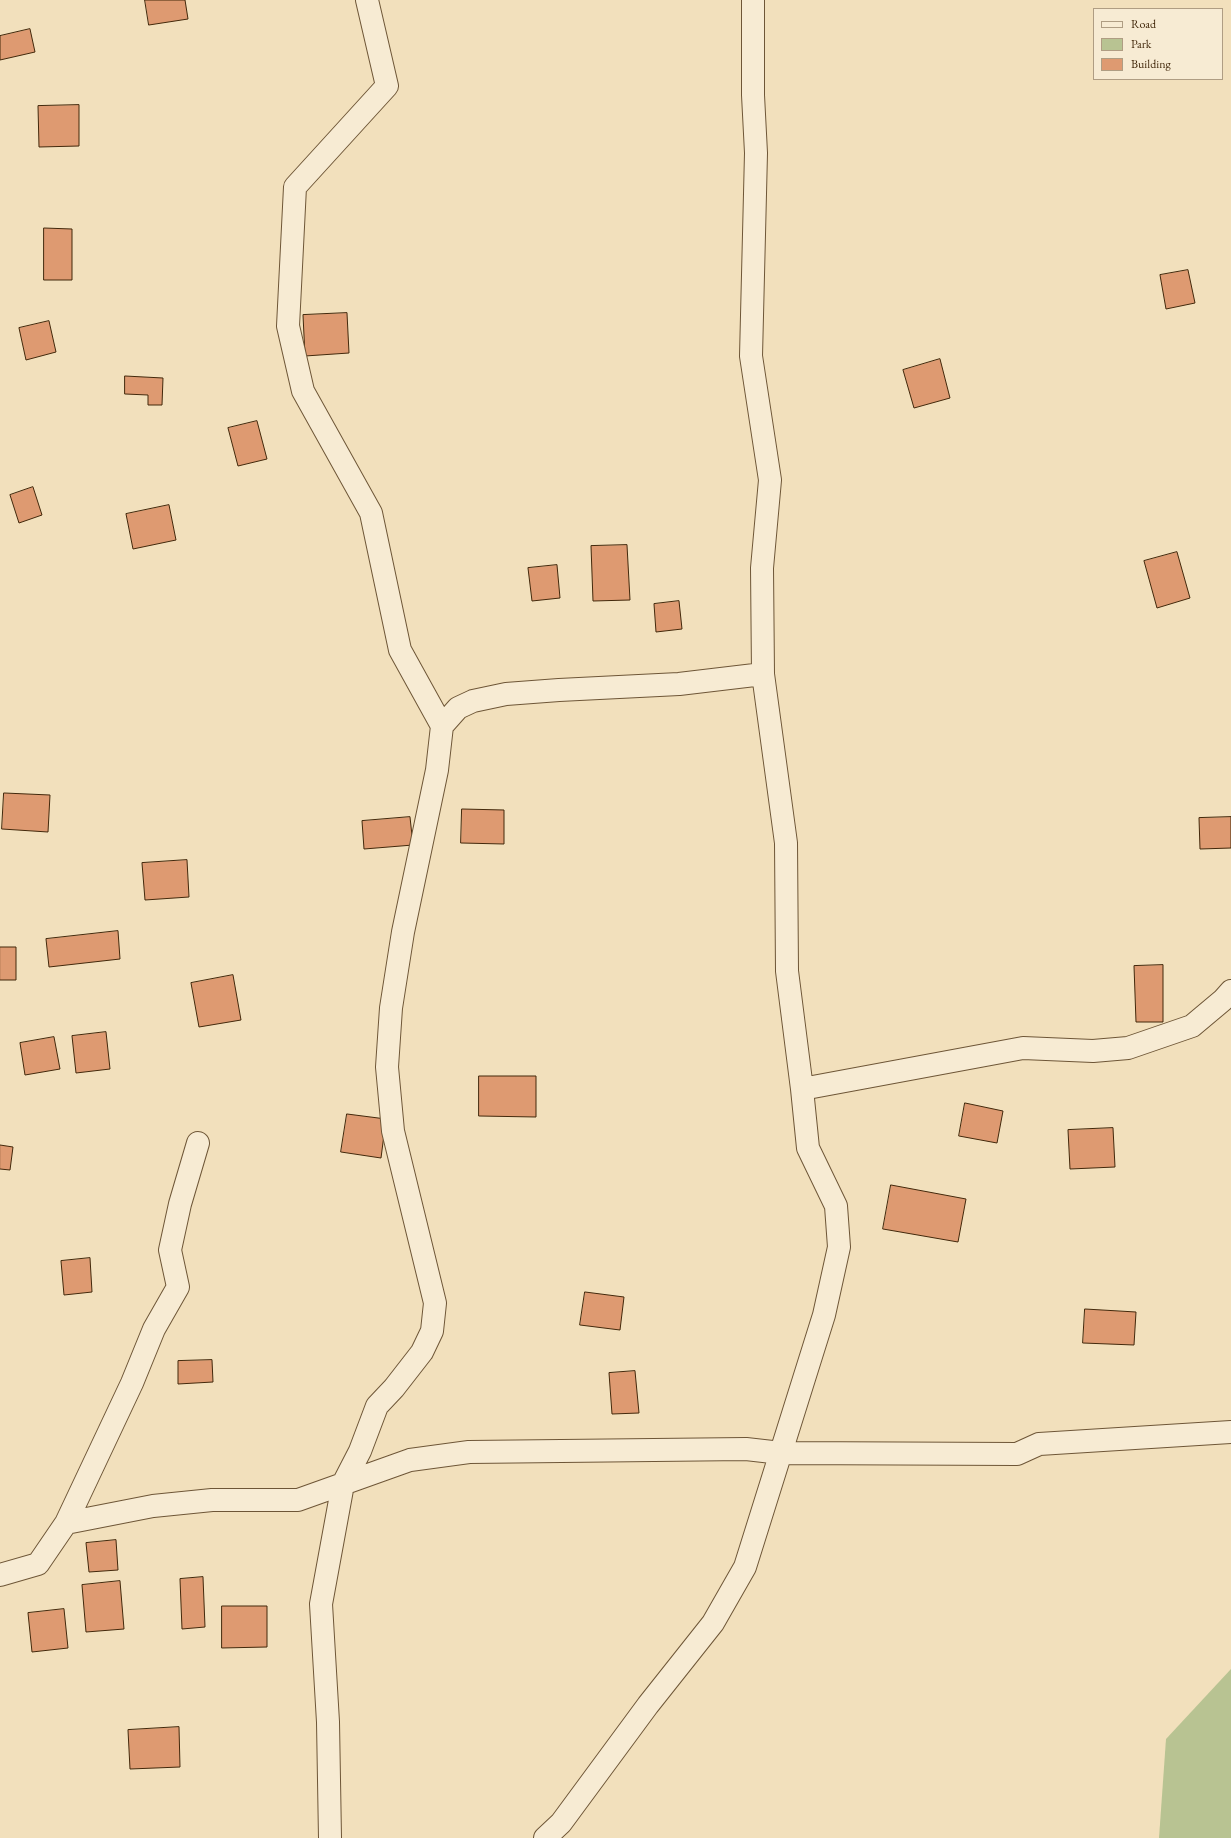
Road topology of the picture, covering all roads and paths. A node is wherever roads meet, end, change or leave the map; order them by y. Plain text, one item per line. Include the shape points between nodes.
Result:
1 (367, 0) edge
2 (753, 0) edge
3 (763, 674) junction
4 (442, 726) junction
5 (1231, 991) edge
6 (802, 1089) junction
7 (198, 1143) dead end
8 (1231, 1432) edge
9 (781, 1453) junction
10 (342, 1484) junction
11 (66, 1523) junction
12 (0, 1575) edge
13 (330, 1838) edge
14 (545, 1838) edge

1 - 4 street via 387,86 295,187 288,326 302,390 371,513 400,650
2 - 3 street via 756,152 751,356 770,480 762,568
3 - 4 street via 679,684 506,694 473,701 458,708
3 - 6 street via 786,843 787,971
4 - 10 street via 437,770 400,948 391,1008 387,1066 393,1131 435,1303 432,1331 422,1352 377,1406 360,1451
5 - 6 street via 1192,1026 1128,1048 1093,1051 1023,1048
6 - 9 street via 808,1148 836,1206 839,1247 824,1315
7 - 11 street via 170,1250 178,1288 154,1329 132,1383
8 - 9 street via 1039,1444 1017,1454
9 - 10 street via 746,1449 469,1452 410,1460
9 - 14 street via 745,1567 713,1624 648,1705 561,1823
10 - 11 street via 298,1500 204,1501 153,1506
10 - 13 street via 322,1604
11 - 12 street via 38,1564

